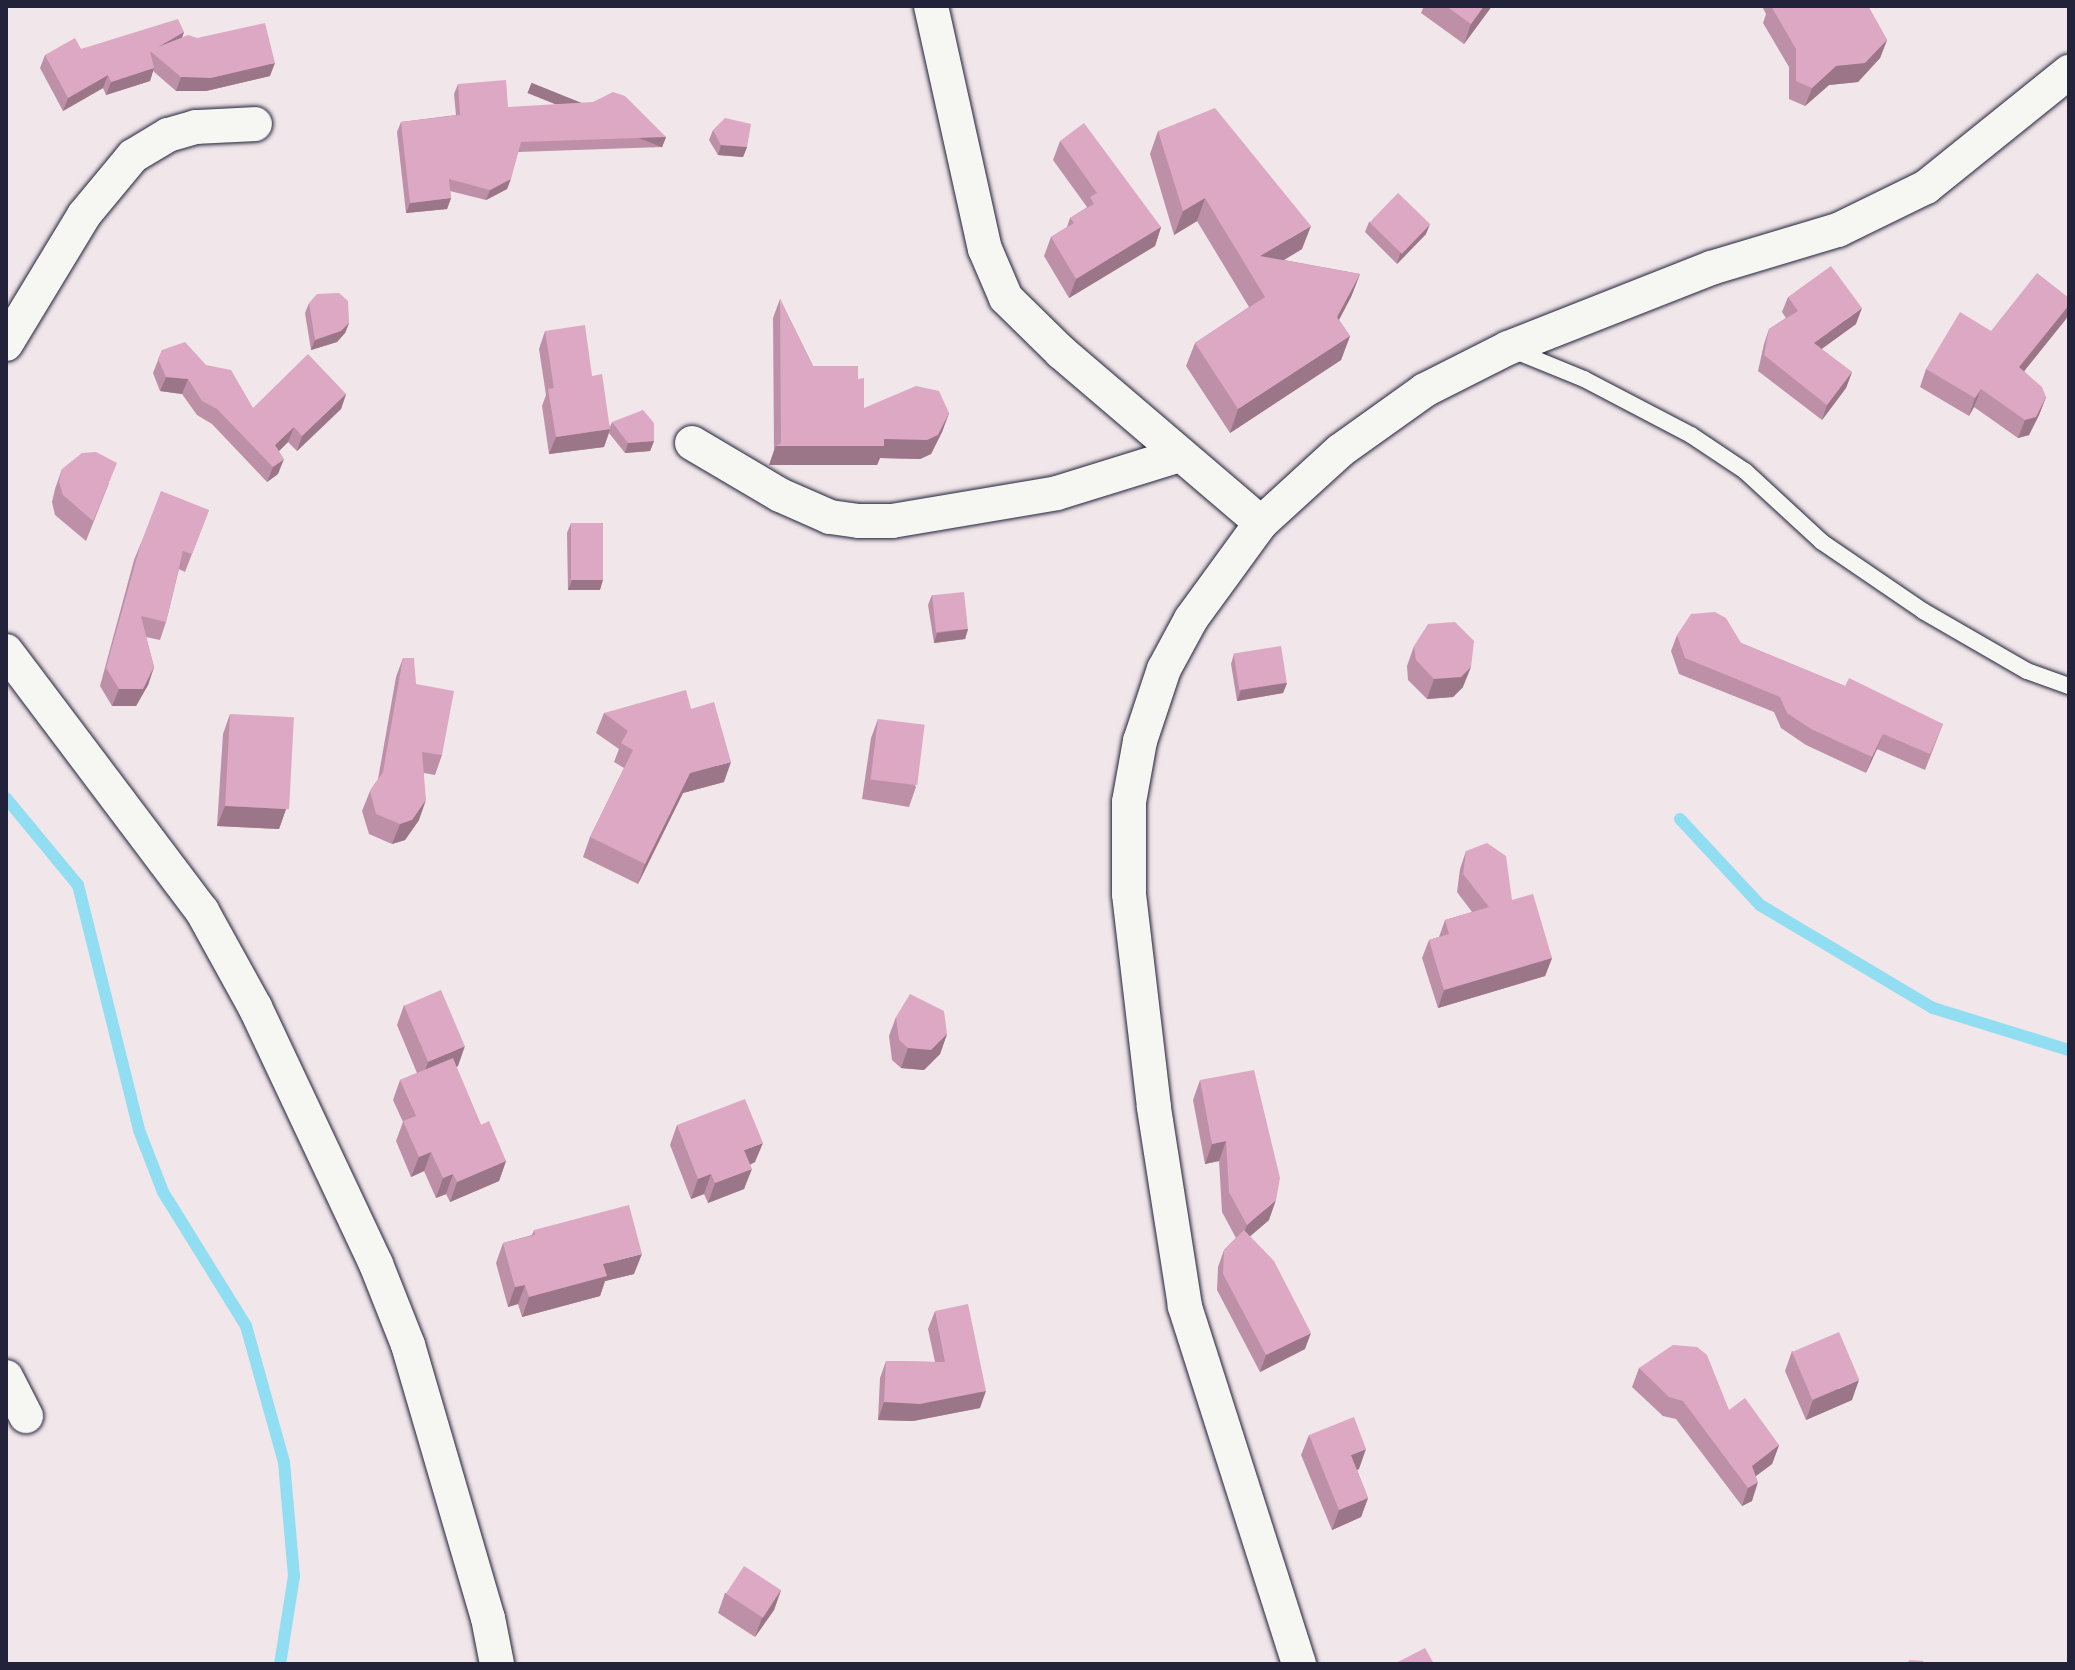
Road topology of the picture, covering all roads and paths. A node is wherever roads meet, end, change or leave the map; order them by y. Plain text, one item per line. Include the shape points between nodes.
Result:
1 (931, 6) edge
2 (2069, 72) edge
3 (255, 124) dead end
4 (6, 344) edge
5 (1508, 348) junction
6 (692, 443) dead end
7 (1180, 455) junction
8 (1261, 523) junction
9 (6, 651) edge
10 (2069, 686) edge
11 (6, 1377) edge
12 (26, 1416) dead end
13 (497, 1664) edge
14 (1299, 1664) edge

1 - 7 street via 985,249 1006,298
2 - 5 street via 1926,187 1838,230 1711,268
3 - 4 street via 196,127 168,135 133,156 84,215
5 - 8 street via 1413,398 1341,450
5 - 10 lane via 1584,379 1691,435 1745,471 1822,542 1923,611 2027,671
6 - 7 street via 780,495 830,517 859,521 892,521 1057,493
7 - 8 street
8 - 14 street via 1191,619 1164,669 1140,741 1129,802 1129,894 1185,1306
9 - 13 street via 202,911 255,1007 376,1264 408,1345
11 - 12 street

